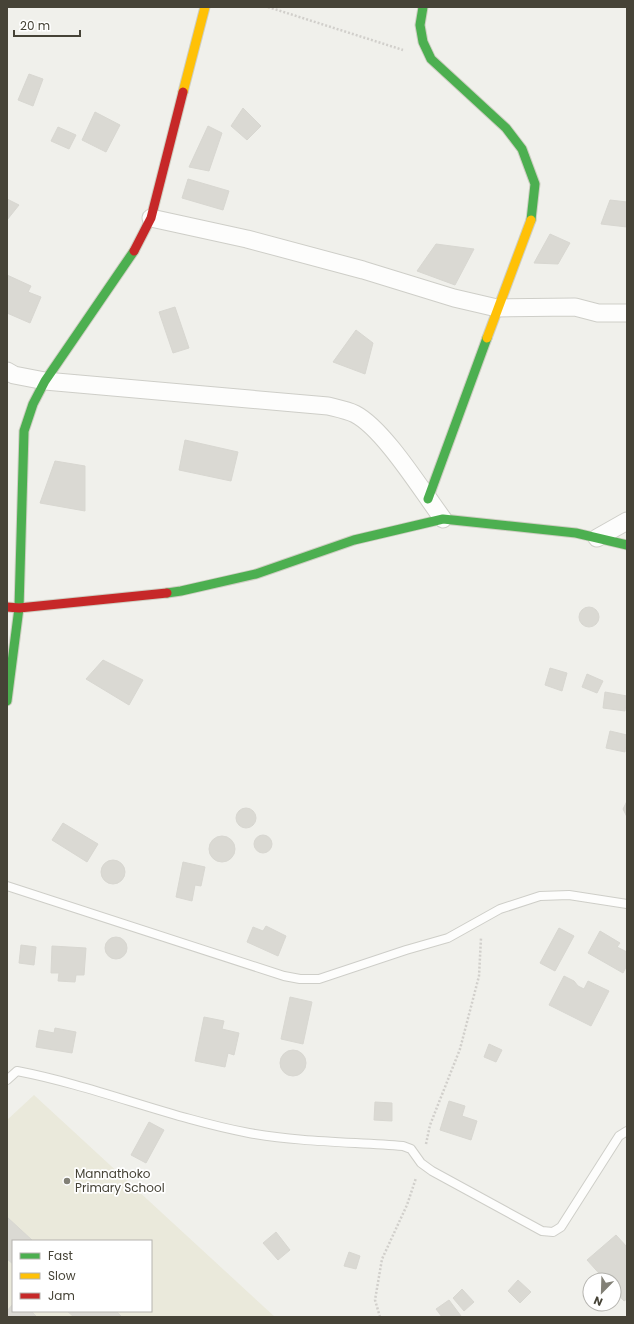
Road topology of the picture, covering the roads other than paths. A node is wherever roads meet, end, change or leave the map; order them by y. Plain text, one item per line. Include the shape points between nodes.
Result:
1 (205, 7) edge
2 (423, 7) edge
3 (151, 218) junction
4 (497, 308) junction
5 (627, 313) edge
6 (7, 371) edge
7 (46, 382) junction
8 (428, 499) junction
9 (443, 519) junction
10 (627, 521) edge
11 (597, 538) junction
12 (627, 545) edge
13 (7, 607) edge
14 (19, 608) junction
15 (7, 701) edge
16 (7, 886) edge
17 (627, 904) edge
18 (7, 1080) edge
19 (627, 1131) edge

1 - 3 street
2 - 4 street via 421,31 431,59 506,128 522,149 535,184 531,219
3 - 4 street via 247,239
3 - 7 street via 138,246
4 - 5 street via 575,307 598,313
4 - 8 street
6 - 7 street
7 - 8 street via 321,405 354,413 371,424
7 - 14 street via 33,404 24,431
8 - 9 street
9 - 11 street via 576,533
9 - 14 street via 354,540 256,574 181,591
10 - 11 street
11 - 12 street
13 - 14 street
14 - 15 street
16 - 17 lane via 300,979 319,979 448,938 500,909 540,896 569,895
18 - 19 lane via 17,1072 40,1076 164,1113 248,1133 289,1139 403,1146 411,1149 421,1163 542,1231 553,1232 561,1228 620,1136

